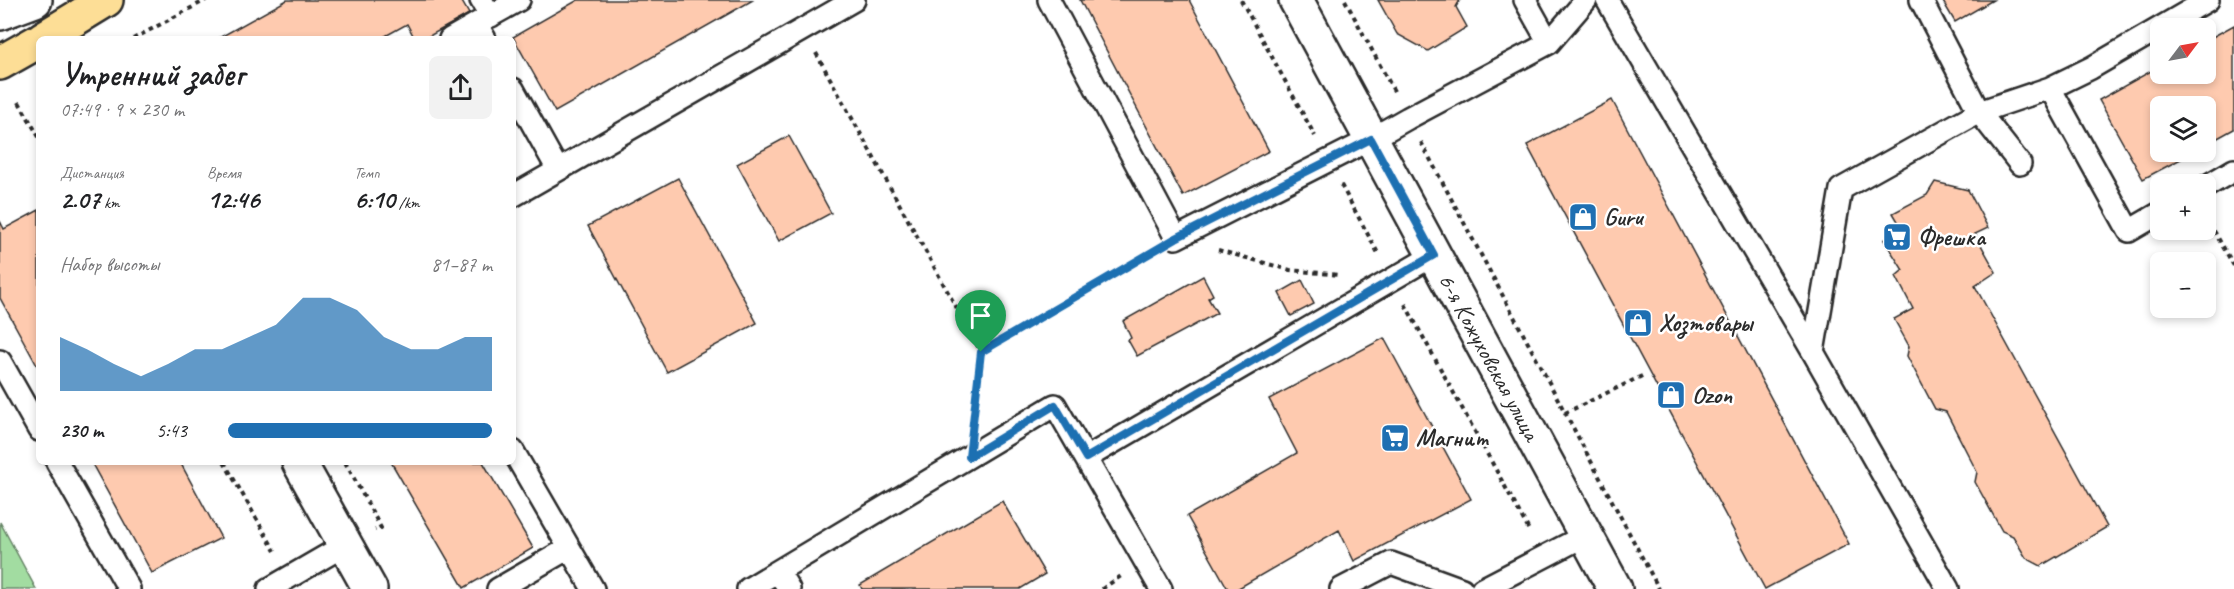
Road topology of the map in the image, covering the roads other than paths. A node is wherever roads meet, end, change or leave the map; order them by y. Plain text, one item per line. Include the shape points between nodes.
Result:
1 (35, 0) edge
2 (106, 0) edge
3 (519, 0) edge
4 (854, 0) edge
5 (1049, 0) edge
6 (1296, 0) edge
7 (1525, 0) edge
8 (1586, 0) edge
9 (1607, 0) edge
10 (1921, 0) edge
11 (2208, 0) edge
12 (0, 13) edge
13 (483, 20) edge
14 (53, 36) edge
15 (455, 36) edge
16 (1549, 43) junction
17 (36, 45) edge
18 (0, 63) edge
19 (2050, 88) junction
20 (516, 94) edge
21 (1979, 112) junction
22 (1371, 139) junction
23 (2020, 164) dead end
24 (558, 170) junction
25 (2234, 170) edge
26 (2216, 181) edge
27 (516, 194) edge
28 (2150, 219) edge
29 (1434, 255) junction
30 (1813, 352) junction
31 (0, 362) edge
32 (36, 425) edge
33 (516, 456) edge
34 (1086, 458) junction
35 (59, 465) edge
36 (301, 465) edge
37 (1586, 535) junction
38 (345, 545) junction
39 (569, 548) junction
40 (778, 571) junction
41 (129, 589) edge
42 (269, 589) edge
43 (370, 589) edge
44 (498, 589) edge
45 (593, 589) edge
46 (748, 589) edge
47 (789, 589) edge
48 (1161, 589) edge
49 (1341, 589) edge
50 (1462, 589) edge
51 (1482, 589) edge
52 (1615, 589) edge
53 (1948, 589) edge

1 - 12 street
2 - 14 main road
3 - 13 lane
4 - 24 lane
5 - 22 lane via 1176,238
6 - 22 street, 6-я Кожуховская улица
7 - 16 lane
8 - 16 lane
9 - 30 lane
10 - 21 lane
11 - 19 lane
13 - 15 lane
16 - 22 lane
17 - 18 main road
19 - 21 lane
19 - 28 lane via 2129,231
20 - 24 lane
21 - 23 lane
21 - 30 lane via 1841,189
22 - 29 street, 6-я Кожуховская улица
24 - 27 lane
25 - 26 lane
29 - 34 lane
29 - 37 street, 6-я Кожуховская улица
30 - 53 lane
31 - 32 lane
33 - 39 lane
34 - 40 lane via 1055,405
34 - 48 lane
35 - 41 lane
36 - 38 street
37 - 51 lane
37 - 52 street, 6-я Кожуховская улица
38 - 42 lane
38 - 43 street
39 - 44 lane
39 - 45 lane
40 - 46 lane
40 - 47 lane
49 - 50 lane via 1391,563

